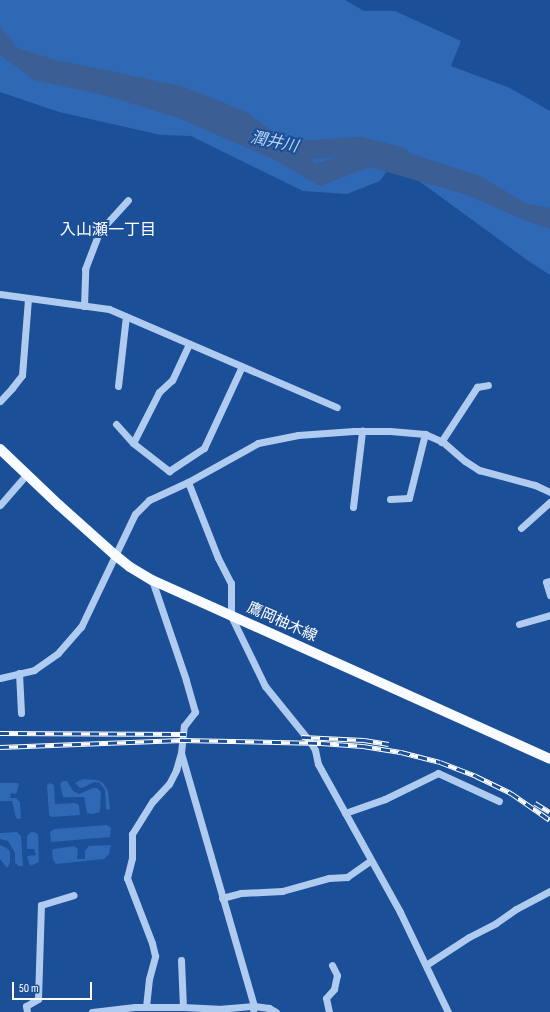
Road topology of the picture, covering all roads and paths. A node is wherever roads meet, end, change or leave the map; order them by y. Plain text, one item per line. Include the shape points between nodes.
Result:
1 (128, 200) dead end
2 (0, 294) edge
3 (28, 298) junction
4 (84, 306) junction
5 (126, 316) junction
6 (189, 344) junction
7 (242, 366) junction
8 (488, 385) dead end
9 (118, 386) dead end
10 (0, 401) edge
11 (336, 407) dead end
12 (116, 424) dead end
13 (362, 431) junction
14 (425, 434) junction
15 (441, 442) junction
16 (133, 443) junction
17 (0, 449) edge
18 (26, 475) junction
19 (188, 482) junction
20 (550, 492) edge
21 (390, 499) dead end
22 (550, 502) edge
23 (0, 505) edge
24 (353, 507) dead end
25 (521, 528) dead end
26 (115, 555) junction
27 (152, 580) junction
28 (550, 581) edge
29 (550, 595) edge
30 (550, 615) edge
31 (231, 616) junction
32 (519, 624) dead end
33 (19, 673) junction
34 (0, 678) edge
35 (21, 713) dead end
36 (181, 753) junction
37 (550, 759) edge
38 (499, 801) dead end
39 (345, 813) junction
40 (372, 860) junction
41 (550, 891) edge
42 (74, 894) dead end
43 (222, 898) junction
44 (180, 960) dead end
45 (332, 965) dead end
46 (426, 965) junction
47 (146, 1007) junction
48 (183, 1007) junction
49 (253, 1009) edge
50 (27, 1012) edge
51 (92, 1012) edge
52 (276, 1012) edge
53 (329, 1012) edge
54 (448, 1012) edge

1 - 4 street via 99,232 85,269
2 - 3 street
3 - 4 street
3 - 10 street via 22,375
4 - 5 street via 109,309
5 - 6 street
5 - 9 street
6 - 7 street
6 - 16 street via 172,380 159,392
7 - 11 street
7 - 16 street via 204,448 169,471
8 - 15 street via 477,387
12 - 16 street
13 - 14 street
13 - 19 street via 298,435 258,443
13 - 24 street
14 - 15 street
14 - 21 street via 409,498
15 - 20 street via 478,470 535,485
17 - 18 main road, 鷹岡柚木線
18 - 23 street
18 - 26 main road, 鷹岡柚木線
19 - 26 street via 149,500 135,514
19 - 31 street via 218,558 231,583
22 - 25 street
26 - 27 main road, 鷹岡柚木線
26 - 33 street via 81,627 58,653 34,670
27 - 31 main road, 鷹岡柚木線
27 - 36 street via 195,712 184,726
28 - 29 street via 546,582
30 - 32 street
31 - 37 main road, 鷹岡柚木線
31 - 39 street via 265,686 308,737 315,750 318,764
33 - 34 street
33 - 35 street
36 - 43 street
36 - 47 street via 169,784 153,801 132,834 132,858 127,878 155,956
38 - 39 street via 438,773 385,798
39 - 40 street
40 - 43 street via 347,877 329,878 282,891 241,893
40 - 46 street
41 - 46 street via 469,937
42 - 50 street via 41,905 38,999 26,1006
43 - 49 street
44 - 48 street
45 - 53 street via 337,974 334,989 326,998
46 - 54 street
47 - 48 street
47 - 51 street
48 - 49 street
49 - 52 street via 269,1008

